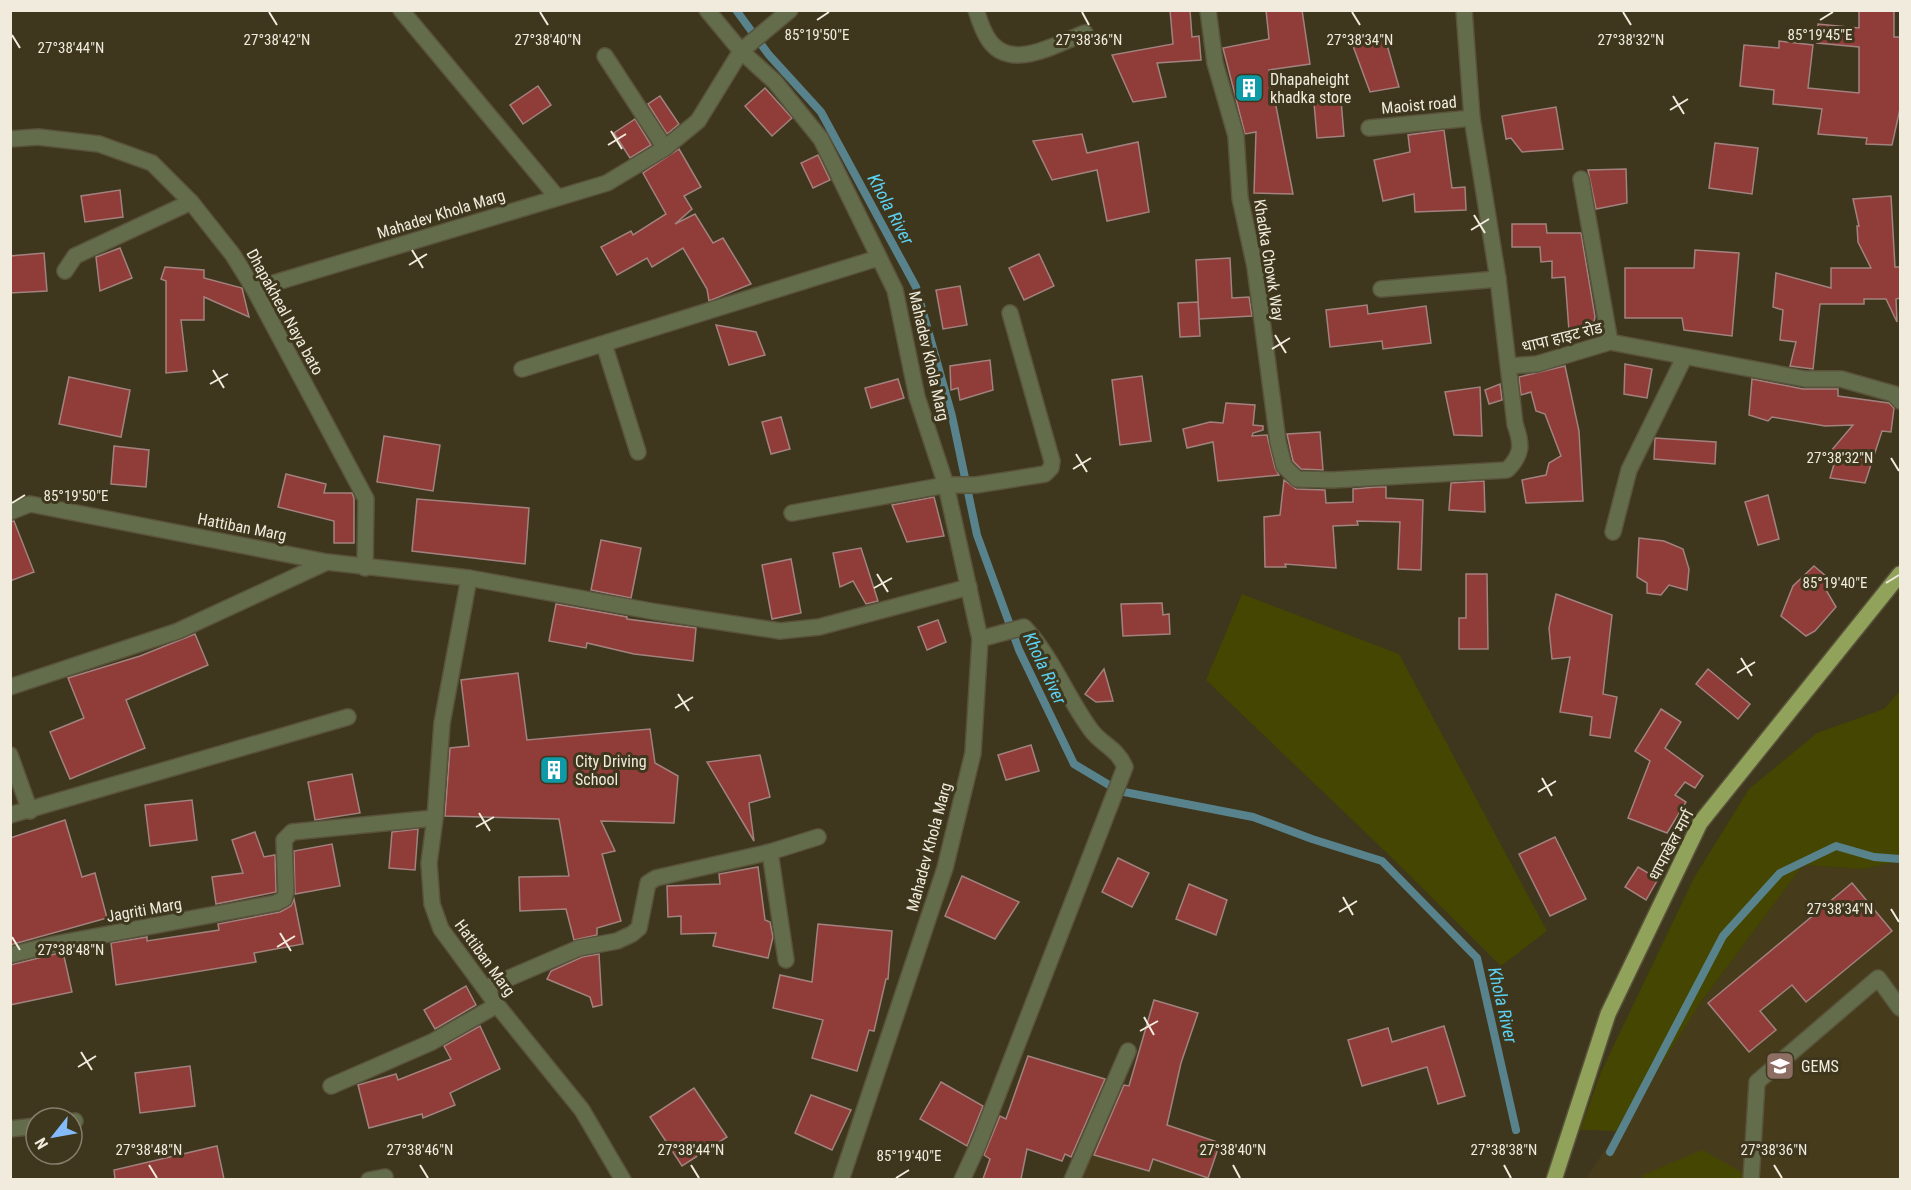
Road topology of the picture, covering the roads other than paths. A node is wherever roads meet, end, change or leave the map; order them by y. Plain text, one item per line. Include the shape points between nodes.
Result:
1 (401, 10) edge
2 (707, 10) edge
3 (976, 10) edge
4 (1208, 10) edge
5 (1464, 10) edge
6 (784, 14) edge
7 (1085, 33) dead end
8 (746, 46) junction
9 (605, 56) dead end
10 (1472, 118) junction
11 (1369, 128) dead end
12 (10, 139) edge
13 (665, 148) junction
14 (1581, 179) dead end
15 (557, 197) junction
16 (191, 202) junction
17 (878, 258) junction
18 (64, 271) dead end
19 (1498, 279) junction
20 (254, 289) junction
21 (1381, 289) dead end
22 (1010, 313) dead end
23 (1610, 342) junction
24 (604, 344) junction
25 (1684, 358) junction
26 (1510, 366) junction
27 (522, 369) dead end
28 (1900, 401) edge
29 (638, 452) dead end
30 (952, 485) junction
31 (10, 512) edge
32 (792, 513) dead end
33 (1613, 532) dead end
34 (327, 562) junction
35 (365, 568) junction
36 (1900, 574) edge
37 (469, 578) junction
38 (969, 587) junction
39 (980, 639) junction
40 (10, 687) edge
41 (348, 717) dead end
42 (10, 755) edge
43 (30, 811) junction
44 (10, 815) edge
45 (435, 818) junction
46 (818, 837) dead end
47 (770, 852) junction
48 (10, 955) edge
49 (786, 960) dead end
50 (486, 988) junction
51 (497, 1005) junction
52 (1900, 1008) edge
53 (1128, 1051) dead end
54 (331, 1086) dead end
55 (385, 1177) dead end
56 (369, 1179) edge
57 (623, 1179) edge
58 (841, 1179) edge
59 (962, 1179) edge
60 (1072, 1179) edge
61 (1554, 1179) edge
62 (1751, 1179) edge

1 - 15 street
2 - 8 street
3 - 7 street via 987,37 1002,53 1014,56 1028,55
4 - 26 street, Khadka Chowk Way via 1215,63 1236,136 1240,198 1255,267 1278,442 1290,475 1297,479 1332,480 1507,470 1520,454 1522,444 1515,424
5 - 10 street, धापा हाइट रोड
6 - 8 street
8 - 13 street, Mahadev Khola Marg via 698,120
8 - 17 street, Mahadev Khola Marg via 821,139
9 - 13 street
10 - 11 street, Maoist road
10 - 19 street, धापा हाइट रोड
12 - 16 street, Dhapakheal Naya bato via 38,137 99,144 152,163
13 - 15 street, Mahadev Khola Marg via 607,183
14 - 23 street
15 - 20 street, Mahadev Khola Marg
16 - 18 street via 75,256
16 - 20 street, Dhapakheal Naya bato
17 - 24 street
17 - 30 street, Mahadev Khola Marg via 895,290 917,397
19 - 21 street
19 - 26 street, धापा हाइट रोड
20 - 35 street, Dhapakheal Naya bato via 366,499
22 - 30 street via 1051,468 1045,474
23 - 25 street, धापा हाइट रोड
23 - 26 street, धापा हाइट रोड via 1537,364
24 - 27 street
24 - 29 street
25 - 28 street, धापा हाइट रोड via 1805,379 1841,379 1894,394
25 - 33 street via 1629,470
30 - 32 street
30 - 38 street, Mahadev Khola Marg
31 - 34 street, Hattiban Marg via 30,504
34 - 35 street, Hattiban Marg
34 - 40 street via 178,631
35 - 37 street, Hattiban Marg
36 - 61 main road, धापाखेल मार्ग via 1700,823 1608,1014
37 - 38 street, Hattiban Marg via 780,631 819,627
37 - 45 street, Hattiban Marg via 442,723
38 - 39 street, Mahadev Khola Marg
39 - 58 street, Mahadev Khola Marg via 972,753 945,868
39 - 59 street via 1024,627 1049,656 1090,729 1119,753 1125,766 980,1143
41 - 43 street
42 - 43 street
43 - 44 street
45 - 48 street, Jagriti Marg via 292,832 284,840 284,899
45 - 50 street, Hattiban Marg via 429,863 432,904 441,929
46 - 47 street
47 - 49 street
47 - 50 street via 656,878 648,883 639,927 632,934 579,948
50 - 51 street, Hattiban Marg
51 - 54 street via 432,1042
51 - 57 street, Hattiban Marg via 582,1110
52 - 62 street via 1878,978 1757,1082
53 - 60 street
55 - 56 street

